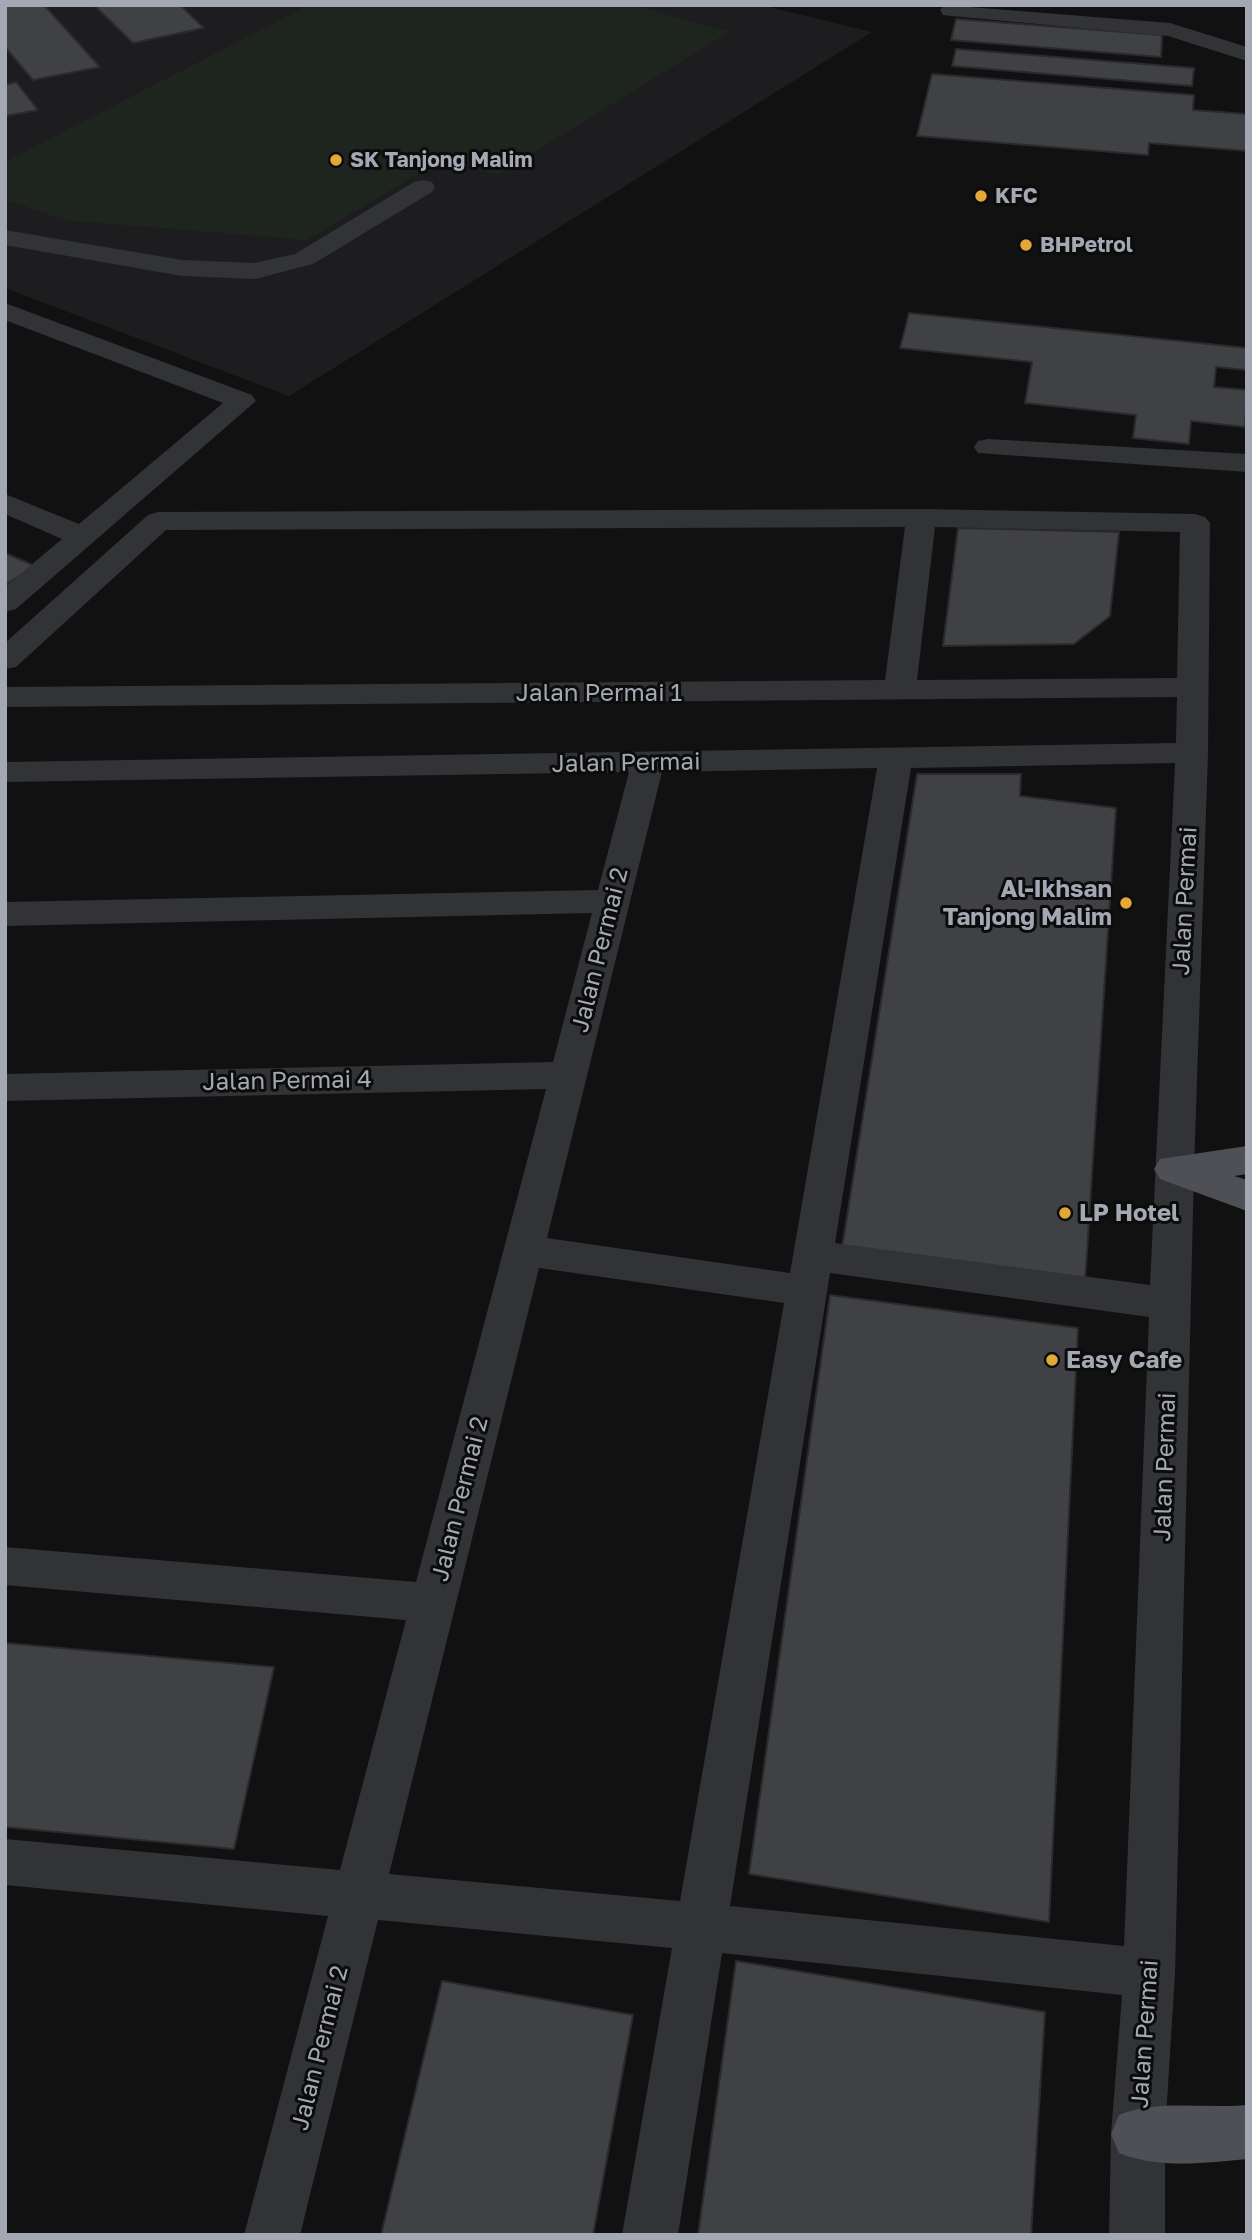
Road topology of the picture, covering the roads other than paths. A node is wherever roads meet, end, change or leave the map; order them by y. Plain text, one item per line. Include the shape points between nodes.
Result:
1 (951, 10) dead end
2 (1247, 54) edge
3 (423, 187) dead end
4 (5, 237) edge
5 (5, 311) edge
6 (988, 447) dead end
7 (1247, 463) edge
8 (5, 503) edge
9 (105, 516) junction
10 (921, 518) junction
11 (158, 521) junction
12 (81, 536) junction
13 (5, 603) edge
14 (5, 660) edge
15 (1193, 687) junction
16 (900, 691) junction
17 (5, 697) edge
18 (1192, 752) junction
19 (896, 756) junction
20 (648, 763) junction
21 (5, 772) edge
22 (612, 901) junction
23 (5, 914) edge
24 (568, 1075) junction
25 (6, 1089) edge
26 (1247, 1160) edge
27 (1174, 1170) junction
28 (1247, 1196) edge
29 (524, 1250) junction
30 (810, 1273) junction
31 (1170, 1304) junction
32 (5, 1566) edge
33 (433, 1603) junction
34 (5, 1862) edge
35 (358, 1896) junction
36 (701, 1927) junction
37 (1149, 1973) junction
38 (1247, 2132) edge
39 (1138, 2134) junction
40 (272, 2235) edge
41 (650, 2235) edge
42 (1137, 2235) edge

1 - 2 street via 1170,30
3 - 4 street via 304,259 255,271 182,268
5 - 9 street via 242,401
6 - 7 street
8 - 12 street
9 - 11 street
9 - 12 street
10 - 11 street
10 - 15 street via 1195,523
10 - 16 street
11 - 14 street
12 - 13 street
15 - 16 street, Jalan Permai 1
15 - 18 street
16 - 17 street, Jalan Permai 1
18 - 19 street, Jalan Permai
18 - 27 street, Jalan Permai
19 - 20 street, Jalan Permai
19 - 30 street
20 - 21 street, Jalan Permai
20 - 22 street, Jalan Permai 2
22 - 23 street
22 - 24 street, Jalan Permai 2
24 - 25 street, Jalan Permai 4
24 - 29 street, Jalan Permai 2
26 - 27 main road
27 - 28 main road
27 - 31 street, Jalan Permai
29 - 30 street
29 - 33 street, Jalan Permai 2
30 - 31 street
30 - 36 street
31 - 37 street, Jalan Permai
32 - 33 street
33 - 35 street, Jalan Permai 2
34 - 35 street
35 - 36 street
35 - 40 street, Jalan Permai 2
36 - 37 street
36 - 41 street
37 - 39 street, Jalan Permai
38 - 39 main road
39 - 42 street, Jalan Permai

